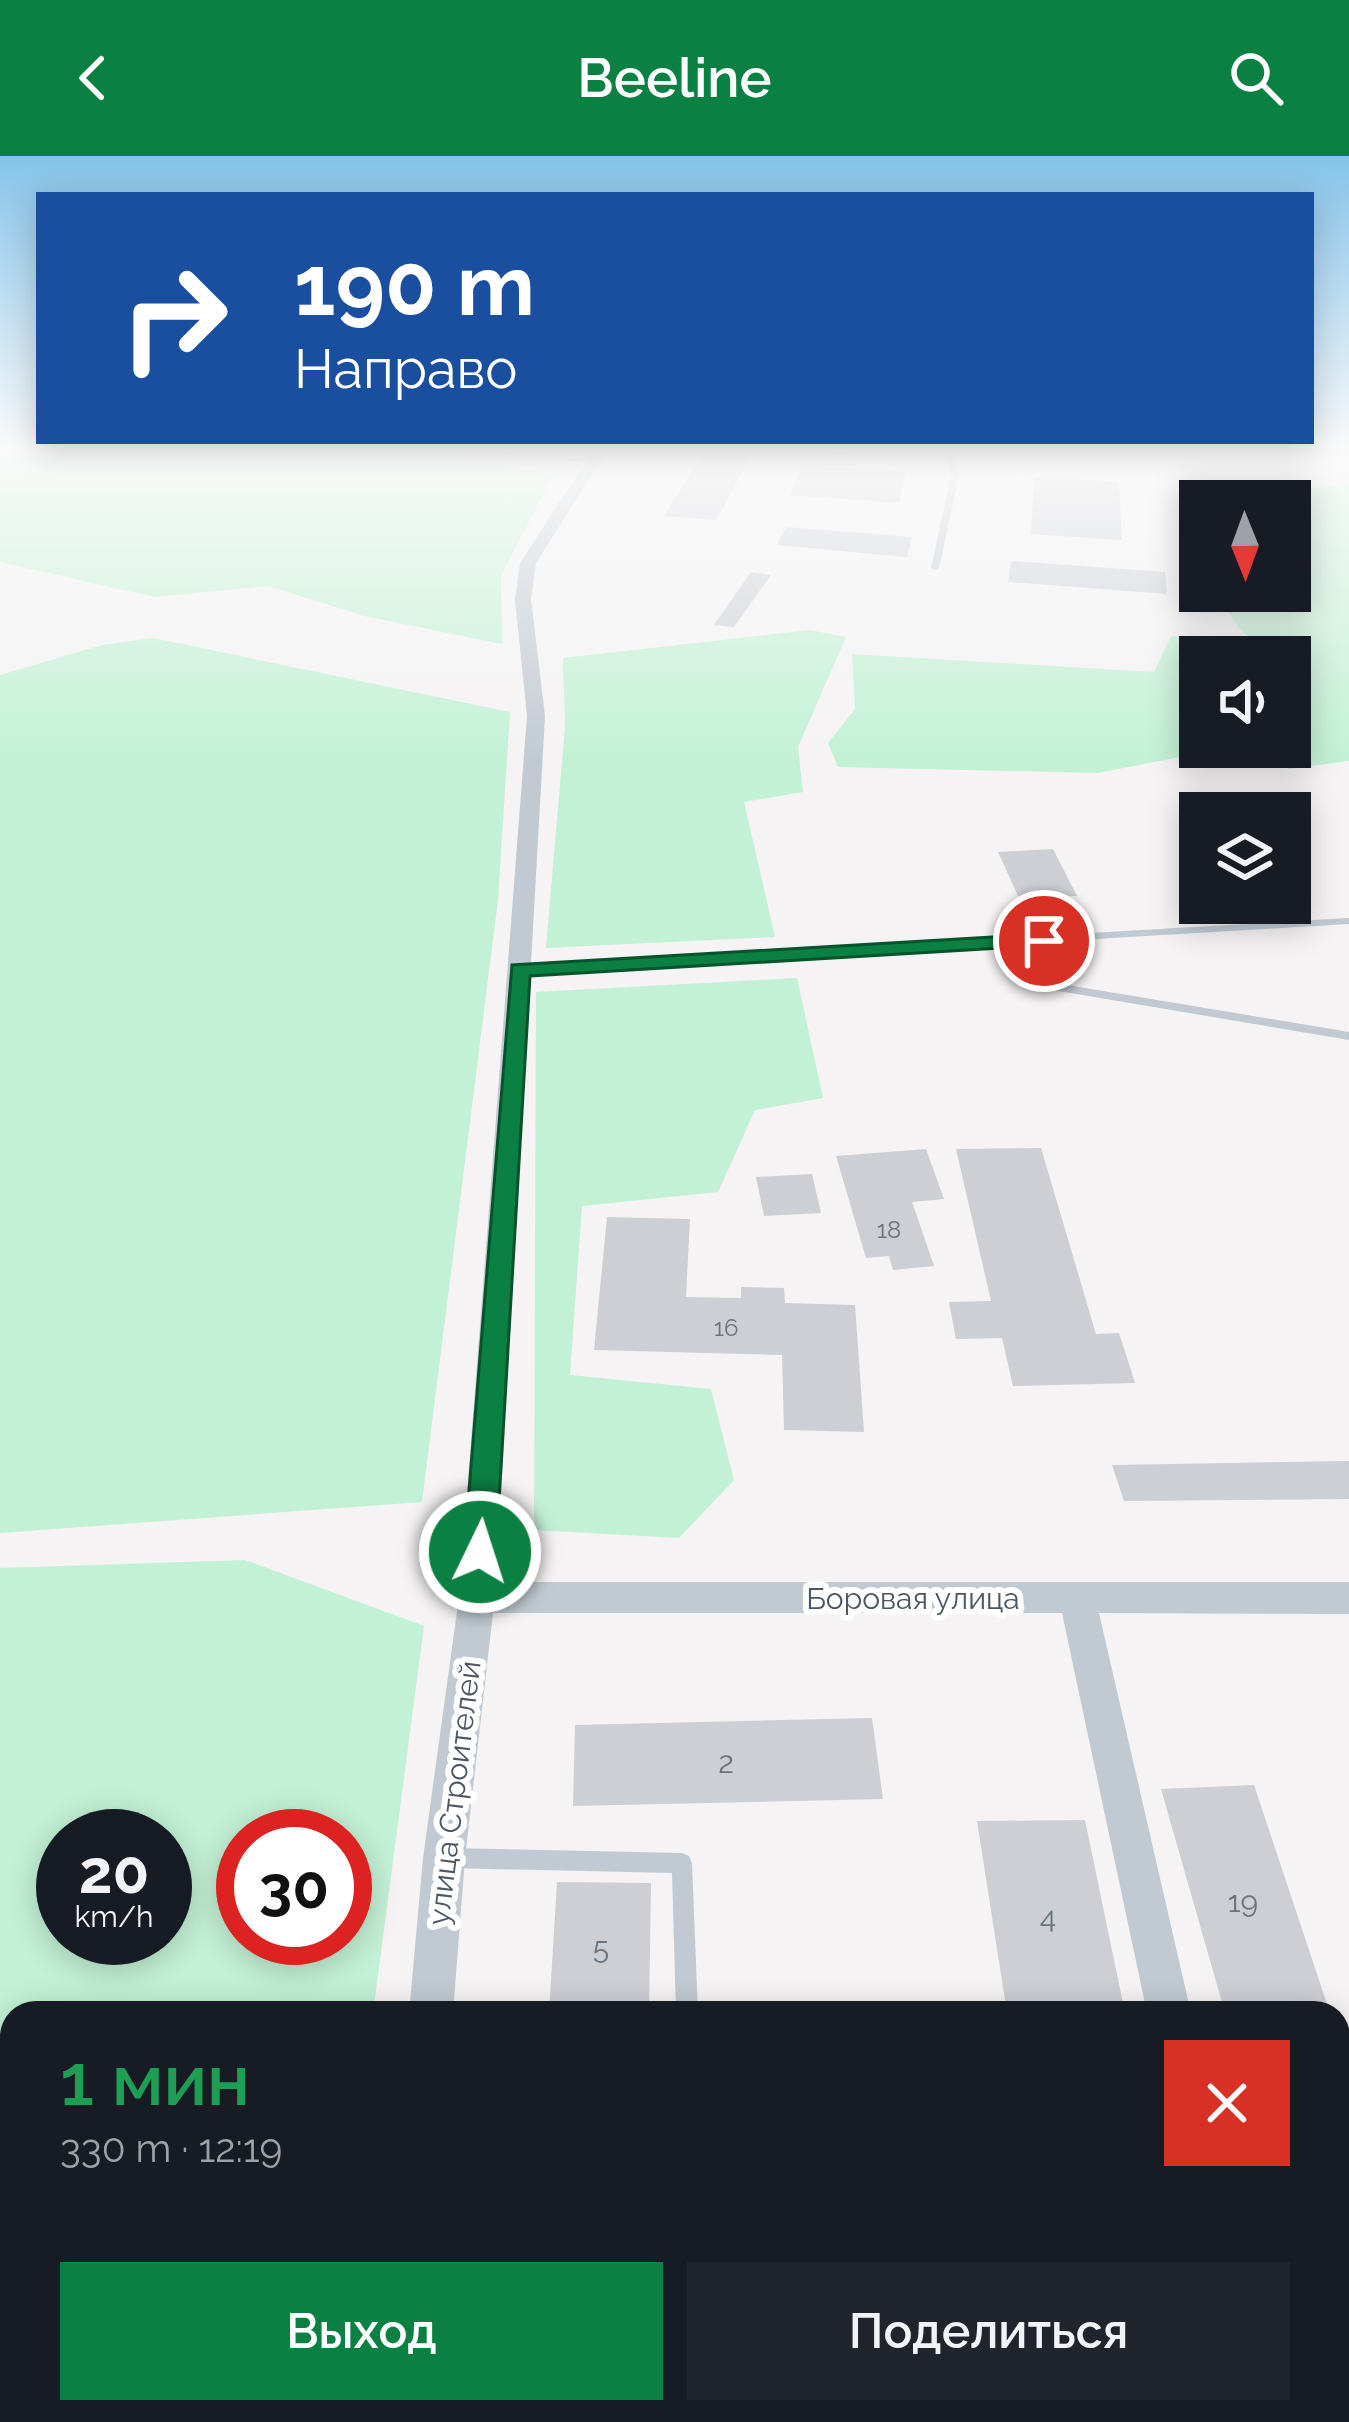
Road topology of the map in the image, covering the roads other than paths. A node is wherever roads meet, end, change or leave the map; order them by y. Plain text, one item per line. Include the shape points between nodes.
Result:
1 (535, 552) edge
2 (939, 552) edge
3 (935, 568) dead end
4 (1349, 920) edge
5 (1005, 943) junction
6 (519, 970) junction
7 (1349, 1036) edge
8 (477, 1597) junction
9 (1077, 1598) junction
10 (1349, 1598) edge
11 (444, 1858) junction
12 (432, 2001) edge
13 (687, 2001) edge
14 (1166, 2001) edge

1 - 6 street, улица Строителей via 523,599 536,716
2 - 3 lane
4 - 5 lane
5 - 6 lane
5 - 7 lane via 1039,983
6 - 8 street, улица Строителей
8 - 9 street, Боровая улица
8 - 11 street, улица Строителей
9 - 10 street, Боровая улица
9 - 14 street
11 - 12 street, улица Строителей
11 - 13 lane via 682,1863

